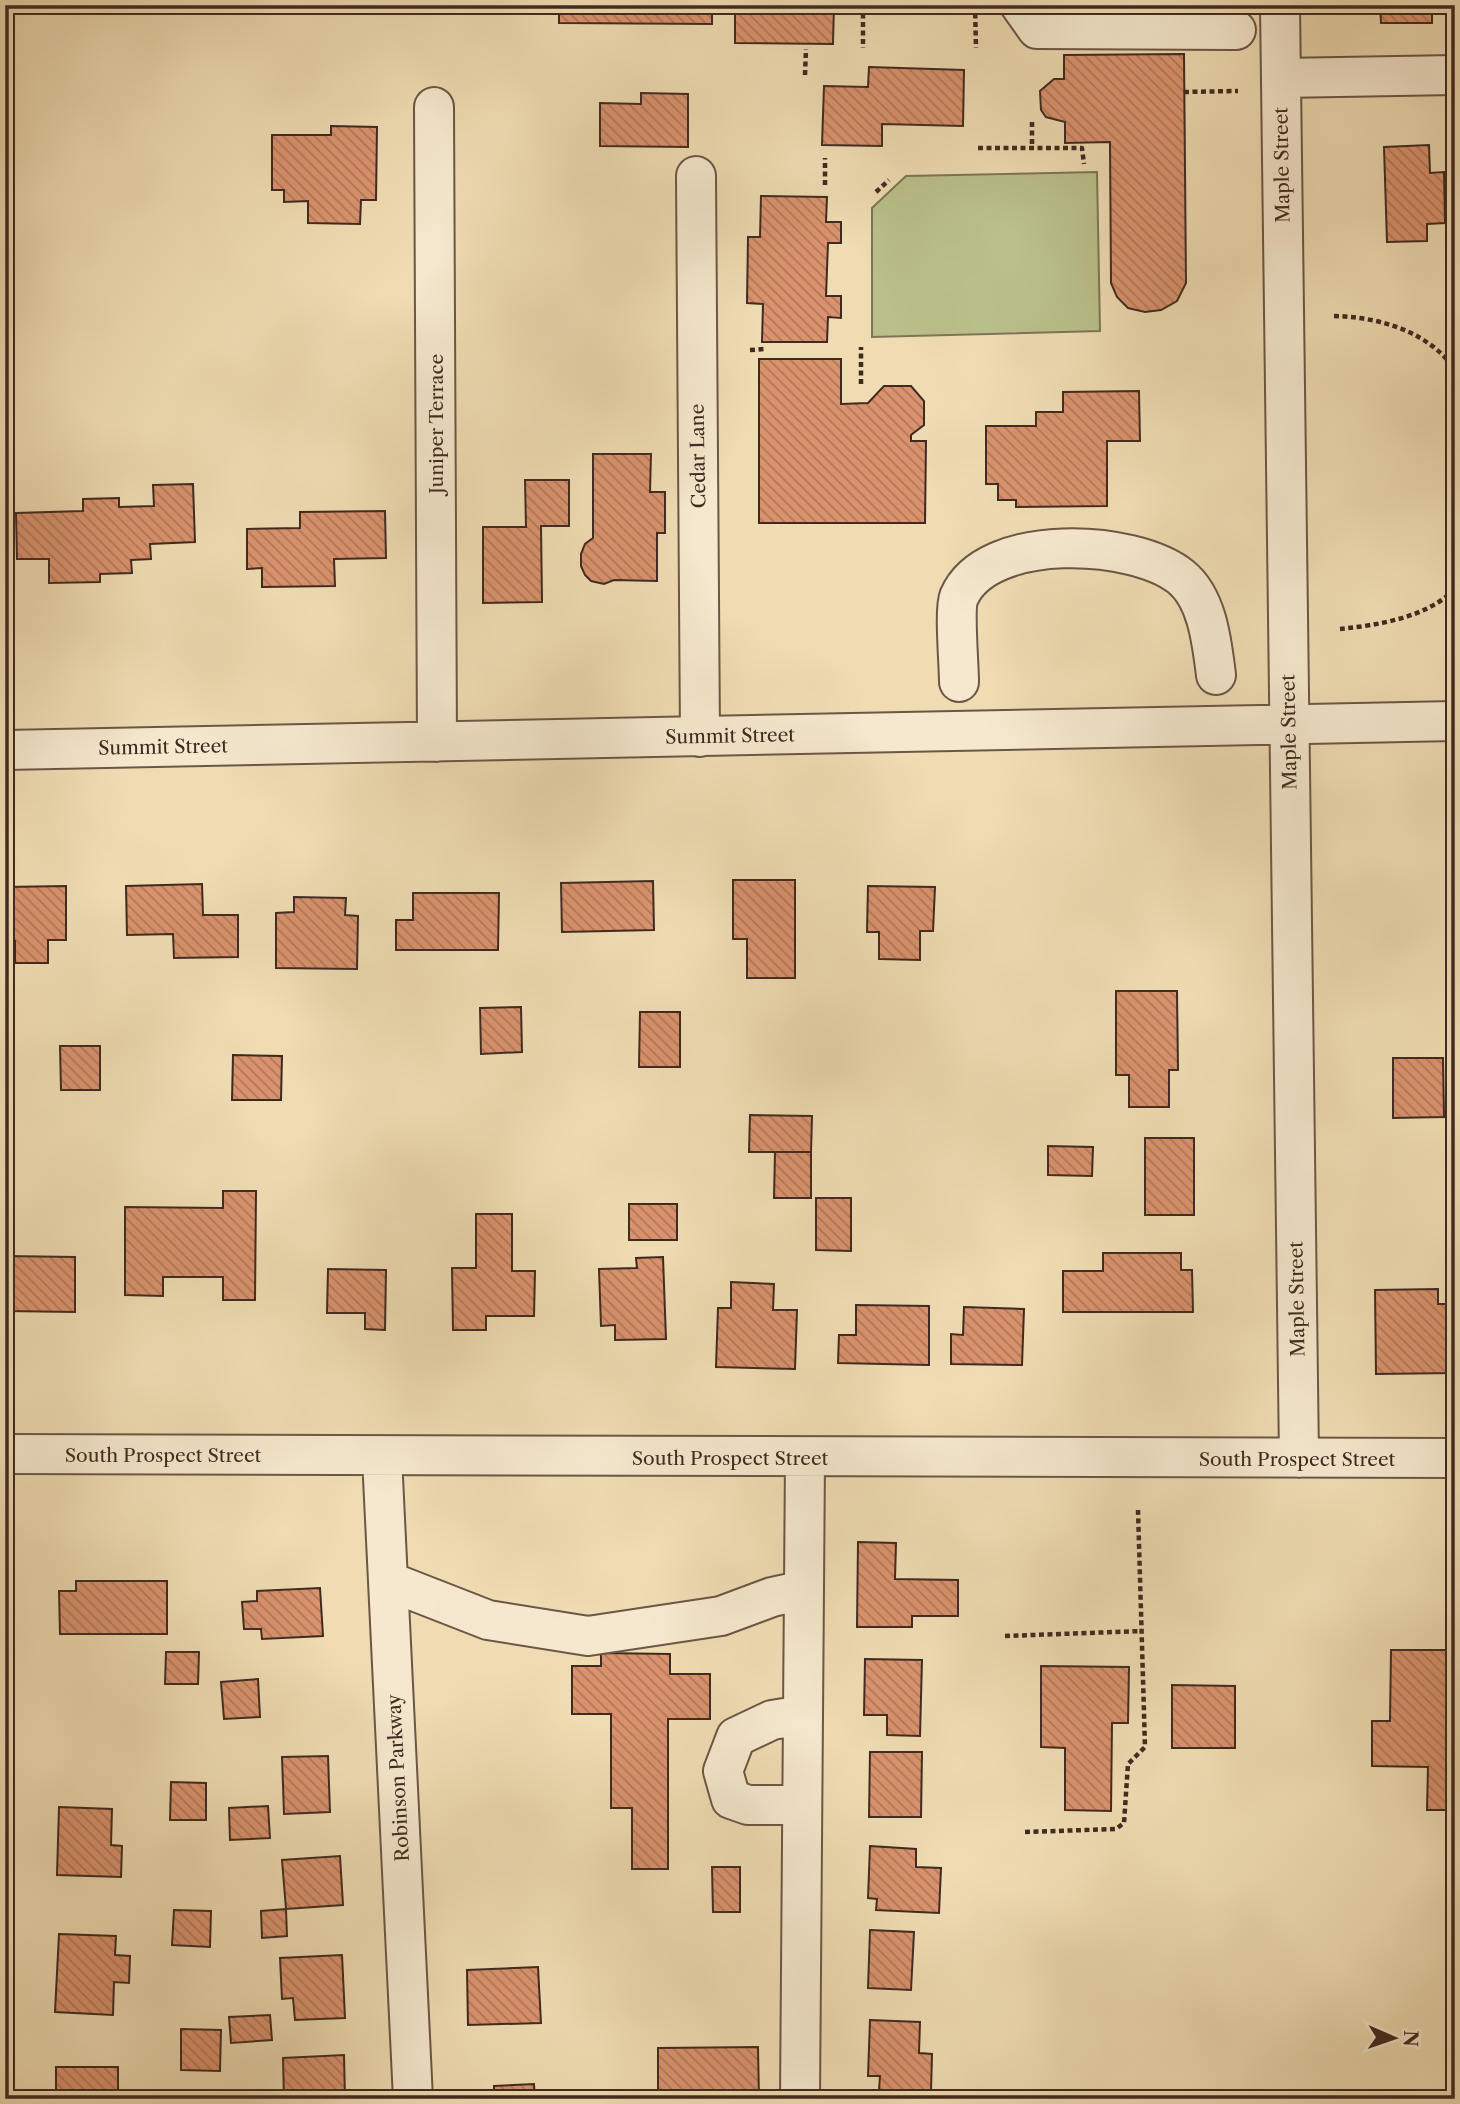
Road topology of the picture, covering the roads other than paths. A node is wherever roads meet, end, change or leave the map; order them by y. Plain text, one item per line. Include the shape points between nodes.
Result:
1 (1020, 5) edge
2 (1280, 5) edge
3 (1236, 30) dead end
4 (1455, 75) edge
5 (1281, 78) junction
6 (434, 107) dead end
7 (696, 176) dead end
8 (1216, 676) dead end
9 (959, 682) dead end
10 (1455, 721) edge
11 (1289, 724) junction
12 (700, 737) junction
13 (437, 742) junction
14 (5, 750) edge
15 (5, 1454) edge
16 (382, 1457) junction
17 (805, 1458) junction
18 (1299, 1458) junction
19 (1455, 1458) edge
20 (388, 1581) junction
21 (804, 1590) junction
22 (803, 1716) junction
23 (802, 1805) junction
24 (413, 2099) edge
25 (800, 2099) edge

1 - 3 street via 1037,29
2 - 5 street, Maple Street
4 - 5 street
5 - 11 street, Maple Street
6 - 13 street, Juniper Terrace
7 - 12 street, Cedar Lane
8 - 9 street via 1211,634 1182,578 1142,556 1094,548 1037,550 975,573 958,598
10 - 11 street, Summit Street
11 - 12 street, Summit Street
11 - 18 street, Maple Street
12 - 13 street, Summit Street
13 - 14 street, Summit Street
15 - 16 street, South Prospect Street
16 - 17 street, South Prospect Street
16 - 20 street, Robinson Parkway
17 - 18 street, South Prospect Street
17 - 21 street
18 - 19 street, South Prospect Street
20 - 21 street via 488,1620 588,1636 721,1616
20 - 24 street, Robinson Parkway
21 - 22 street
22 - 23 street
22 - 23 street via 772,1720 736,1737 723,1771 731,1799 748,1805
23 - 25 street

